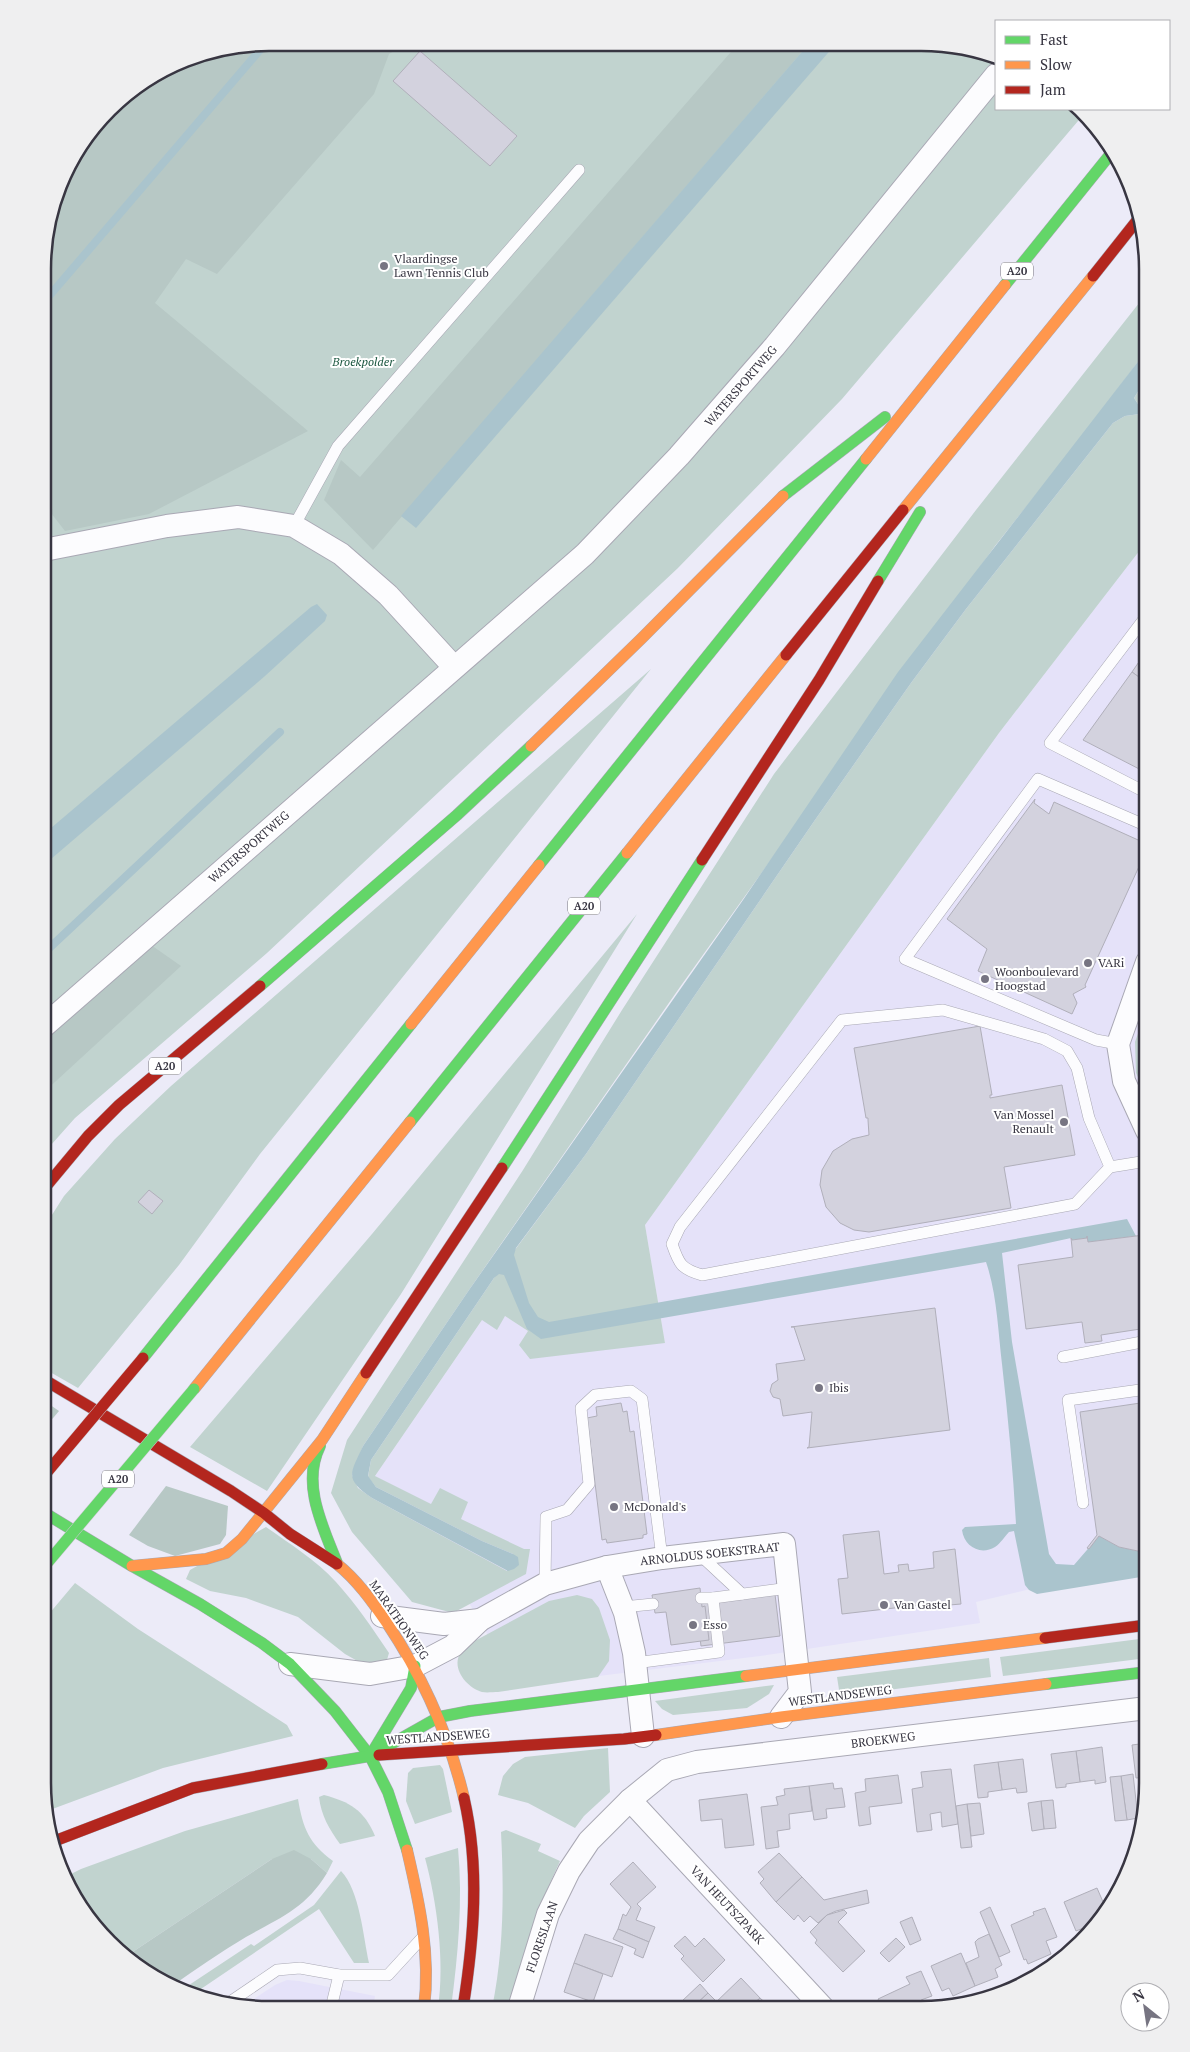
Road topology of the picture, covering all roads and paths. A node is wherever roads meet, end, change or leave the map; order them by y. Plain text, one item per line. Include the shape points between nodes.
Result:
1 (995, 76) edge
2 (1109, 158) edge
3 (579, 170) dead end
4 (1134, 224) edge
5 (920, 391) junction
6 (974, 423) junction
7 (294, 526) junction
8 (51, 549) edge
9 (1139, 626) edge
10 (454, 667) junction
11 (1139, 789) edge
12 (1139, 823) edge
13 (1139, 985) edge
14 (51, 1020) edge
15 (1118, 1044) junction
16 (1139, 1113) edge
17 (1139, 1162) edge
18 (1110, 1167) junction
19 (51, 1180) edge
20 (1139, 1343) edge
21 (1063, 1357) dead end
22 (51, 1384) edge
23 (1139, 1390) edge
24 (322, 1440) junction
25 (51, 1467) edge
26 (1083, 1503) dead end
27 (264, 1512) junction
28 (51, 1517) edge
29 (698, 1554) junction
30 (662, 1558) junction
31 (51, 1559) edge
32 (337, 1563) junction
33 (132, 1566) junction
34 (607, 1567) junction
35 (545, 1584) junction
36 (789, 1588) junction
37 (742, 1594) junction
38 (654, 1604) dead end
39 (622, 1607) junction
40 (382, 1616) junction
41 (480, 1620) junction
42 (1139, 1626) edge
43 (635, 1662) junction
44 (290, 1664) junction
45 (415, 1666) junction
46 (798, 1668) junction
47 (1139, 1673) edge
48 (638, 1689) junction
49 (1139, 1709) edge
50 (781, 1717) junction
51 (439, 1718) junction
52 (643, 1736) junction
53 (451, 1749) junction
54 (370, 1756) junction
55 (630, 1800) junction
56 (59, 1839) edge
57 (424, 1935) junction
58 (339, 1975) junction
59 (235, 1998) edge
60 (333, 2001) edge
61 (425, 2001) edge
62 (464, 2001) edge
63 (520, 2001) edge
64 (817, 2001) edge

1 - 10 street, WATERSPORTWEG via 775,346 679,456 584,554
2 - 5 main road, A20
3 - 7 lane via 338,446
4 - 6 main road, A20
5 - 19 main road, A20 via 778,500 621,659 457,815 119,1105
5 - 25 main road, A20, bridge via 143,1358
6 - 24 main road, A20 via 814,688
6 - 31 main road, A20, bridge via 194,1389
7 - 8 street via 238,517 168,526
7 - 10 street via 341,554 378,587
9 - 11 lane via 1050,743
10 - 14 street, WATERSPORTWEG
12 - 15 lane via 1038,779 905,959 1096,1040
13 - 15 street
15 - 16 street via 1124,1081
17 - 18 lane
18 - 18 lane via 1075,1204 702,1275 688,1271 679,1263 672,1244 680,1227 842,1020 943,1010 1044,1039 1067,1050 1077,1068 1090,1118
20 - 21 lane
22 - 27 main road, MARATHONWEG
23 - 26 lane via 1068,1400
24 - 27 main road, A20
24 - 32 main road via 312,1466 314,1491
27 - 32 main road, MARATHONWEG via 291,1534
27 - 33 main road via 226,1553 206,1559
28 - 33 main road
29 - 30 street, ARNOLDUS SOEKSTRAAT
29 - 36 street, ARNOLDUS SOEKSTRAAT via 784,1544
29 - 37 lane
30 - 34 street, ARNOLDUS SOEKSTRAAT
30 - 35 lane via 642,1399 631,1391 595,1395 581,1408 589,1484 566,1510 546,1518
32 - 40 main road, MARATHONWEG
33 - 44 main road via 229,1622
34 - 35 street, ARNOLDUS SOEKSTRAAT
34 - 39 street
35 - 41 street, ARNOLDUS SOEKSTRAAT
36 - 37 lane
36 - 46 street, ARNOLDUS SOEKSTRAAT
37 - 43 lane via 707,1598 719,1652
38 - 39 lane
39 - 43 street
40 - 41 street via 444,1624
40 - 45 main road, MARATHONWEG
41 - 45 street, ARNOLDUS SOEKSTRAAT via 453,1646
42 - 46 main road, WESTLANDSEWEG
43 - 48 street
44 - 45 street, ARNOLDUS SOEKSTRAAT via 370,1674
44 - 54 main road via 335,1711
45 - 51 main road, MARATHONWEG
45 - 54 main road via 411,1688
46 - 48 main road, WESTLANDSEWEG
46 - 50 street, ARNOLDUS SOEKSTRAAT via 800,1692
47 - 50 main road, WESTLANDSEWEG
48 - 51 main road, WESTLANDSEWEG
48 - 52 street
49 - 55 street, BROEKWEG via 698,1762 667,1770
50 - 52 main road, WESTLANDSEWEG
51 - 53 main road, MARATHONWEG
51 - 54 main road, WESTLANDSEWEG
52 - 53 main road, WESTLANDSEWEG
53 - 54 main road, WESTLANDSEWEG
53 - 62 main road, MARATHONWEG via 469,1816 473,1852 474,1907
54 - 56 main road via 289,1768 194,1788
54 - 57 main road via 404,1836
55 - 63 street, FLORESLAAN via 589,1842 569,1870 548,1914
55 - 64 street, VAN HEUTSZPARK
57 - 58 lane via 388,1975
57 - 61 main road
58 - 59 lane via 300,1968 277,1970
58 - 60 lane

